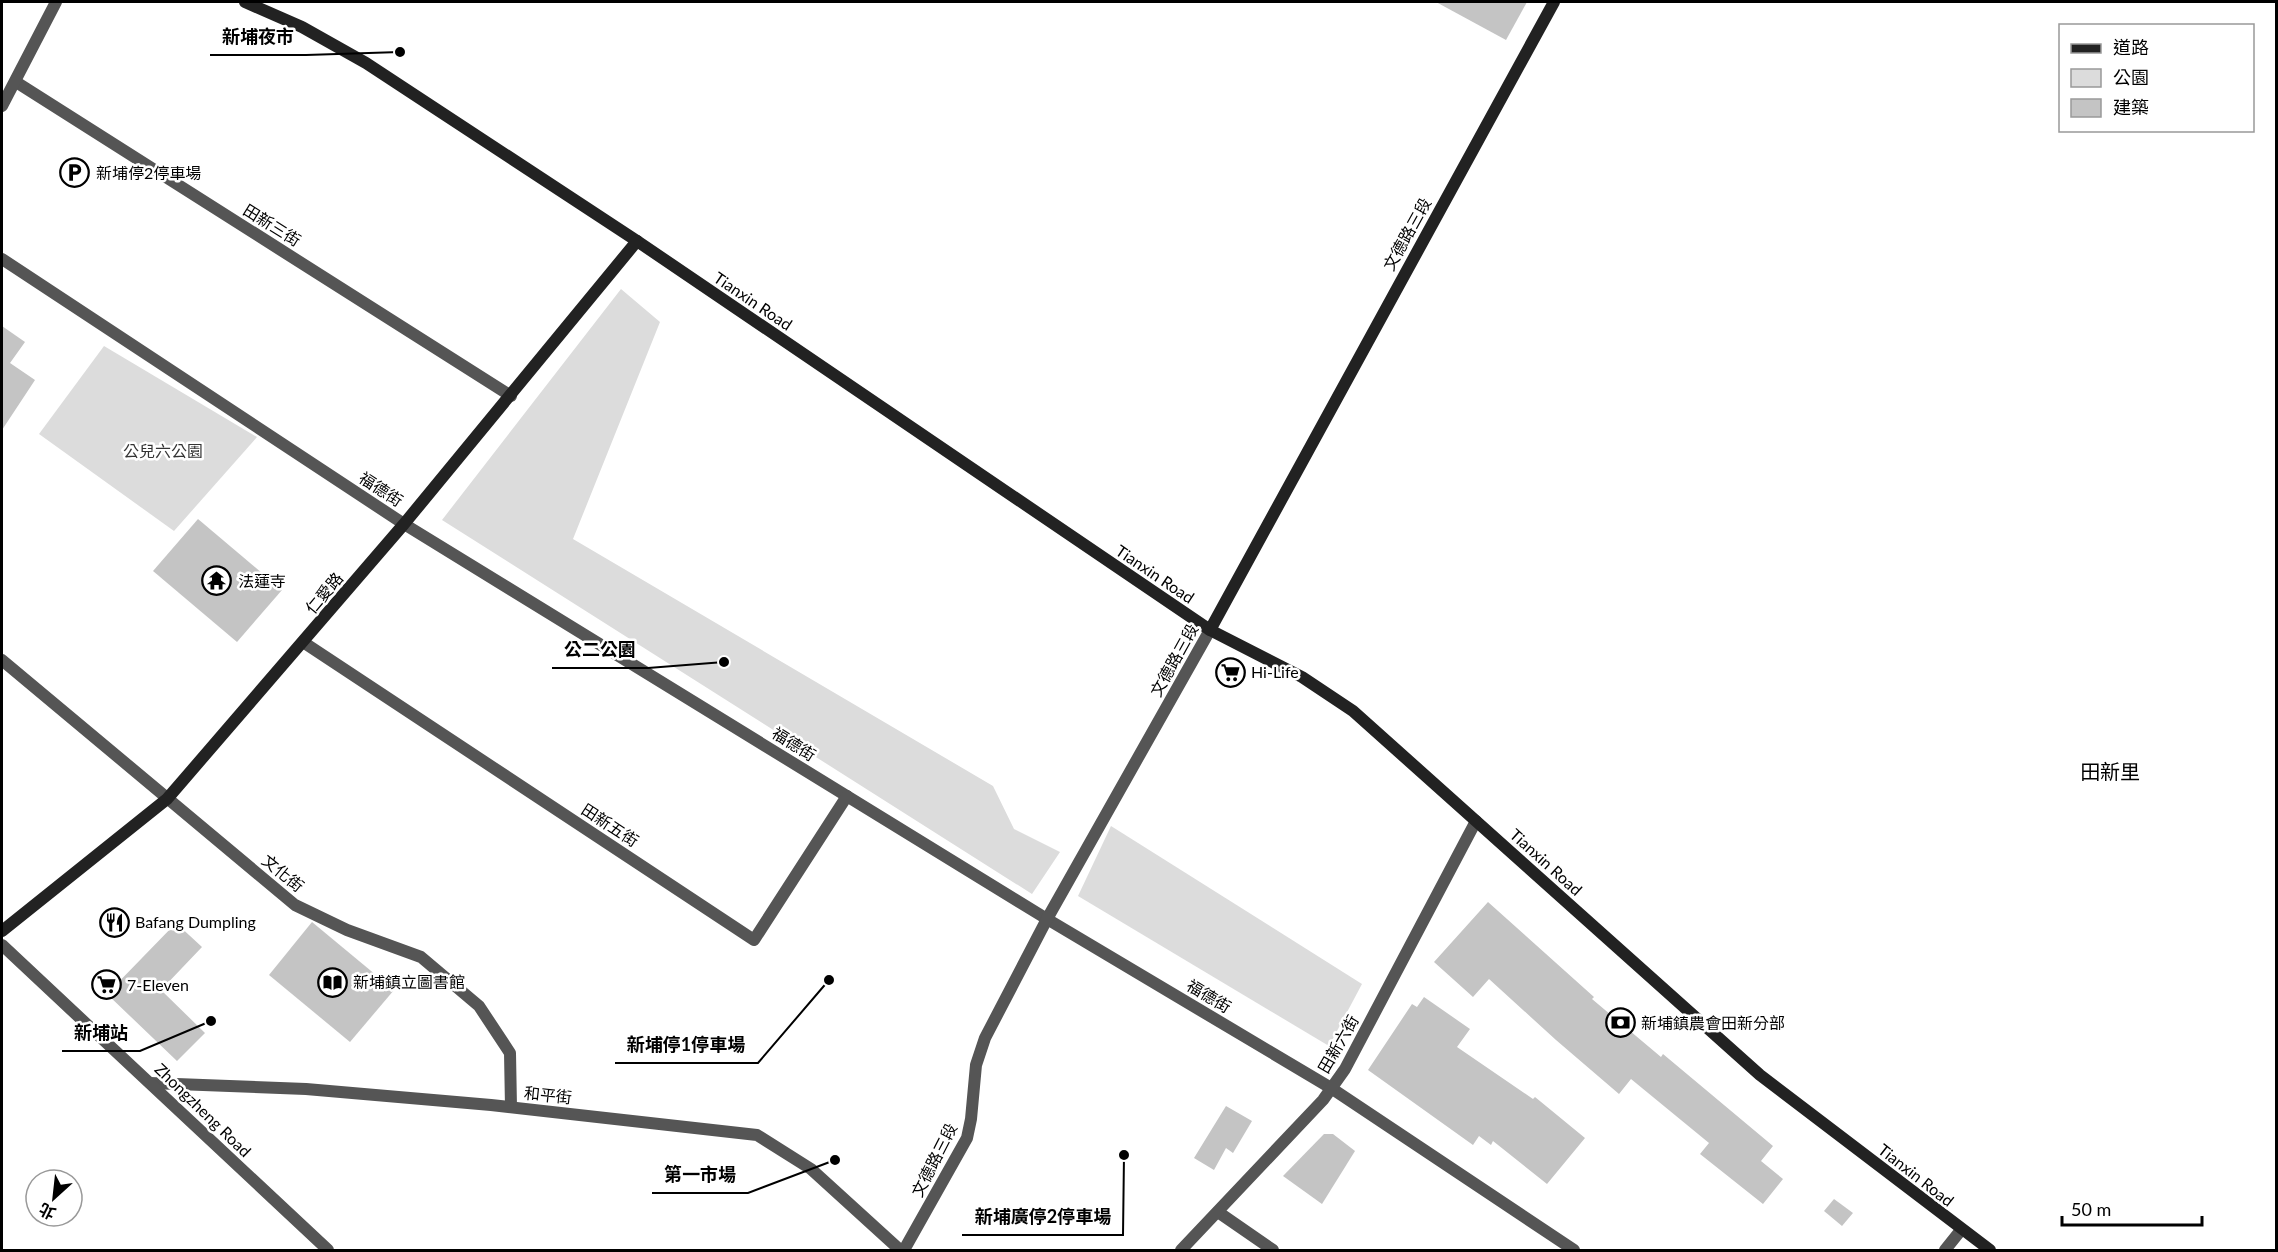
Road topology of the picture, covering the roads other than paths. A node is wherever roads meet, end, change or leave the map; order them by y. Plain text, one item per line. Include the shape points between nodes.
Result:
1 (56, 2) edge
2 (244, 2) edge
3 (1554, 2) edge
4 (16, 82) junction
5 (2, 106) edge
6 (637, 241) junction
7 (2, 259) edge
8 (511, 396) junction
9 (404, 524) junction
10 (1210, 630) junction
11 (303, 642) junction
12 (2, 660) edge
13 (847, 796) junction
14 (167, 800) junction
15 (1476, 821) junction
16 (1047, 920) junction
17 (2, 931) edge
18 (2, 945) edge
19 (150, 1083) junction
20 (1331, 1088) junction
21 (511, 1107) junction
22 (1218, 1212) junction
23 (1961, 1230) junction
24 (328, 1251) edge
25 (902, 1251) edge
26 (1181, 1251) edge
27 (1273, 1251) edge
28 (1574, 1251) edge
29 (1945, 1251) edge
30 (1990, 1251) edge

1 - 4 street
2 - 6 main road, Tianxin Road via 302,27 366,63
3 - 10 main road, 文德路三段
4 - 5 street
4 - 8 street, 田新三街
6 - 8 main road, 仁愛路
6 - 10 main road, Tianxin Road
7 - 9 street, 福德街
8 - 9 main road, 仁愛路
9 - 11 main road, 仁愛路
9 - 13 street, 福德街
10 - 15 main road, Tianxin Road via 1302,677 1353,711
10 - 16 street, 文德路三段
11 - 13 street, 田新五街 via 754,940
11 - 14 main road, 仁愛路
12 - 14 street, 文化街
13 - 16 street, 福德街
14 - 17 main road, 仁愛路
14 - 21 street, 文化街 via 295,904 347,930 422,957 479,1006 510,1053
15 - 20 street, 田新六街 via 1345,1069
15 - 23 main road, Tianxin Road via 1760,1076
16 - 20 street, 福德街
16 - 25 street, 文德路三段 via 985,1038 976,1065 967,1138
18 - 19 street, Zhongzheng Road
19 - 21 street, 和平街 via 306,1089
19 - 24 street, Zhongzheng Road
20 - 22 street, 田新六街
20 - 28 street, 福德街
21 - 25 street, 和平街 via 758,1135 811,1169
22 - 26 street, 田新六街
22 - 27 street
23 - 29 street
23 - 30 main road, Tianxin Road

